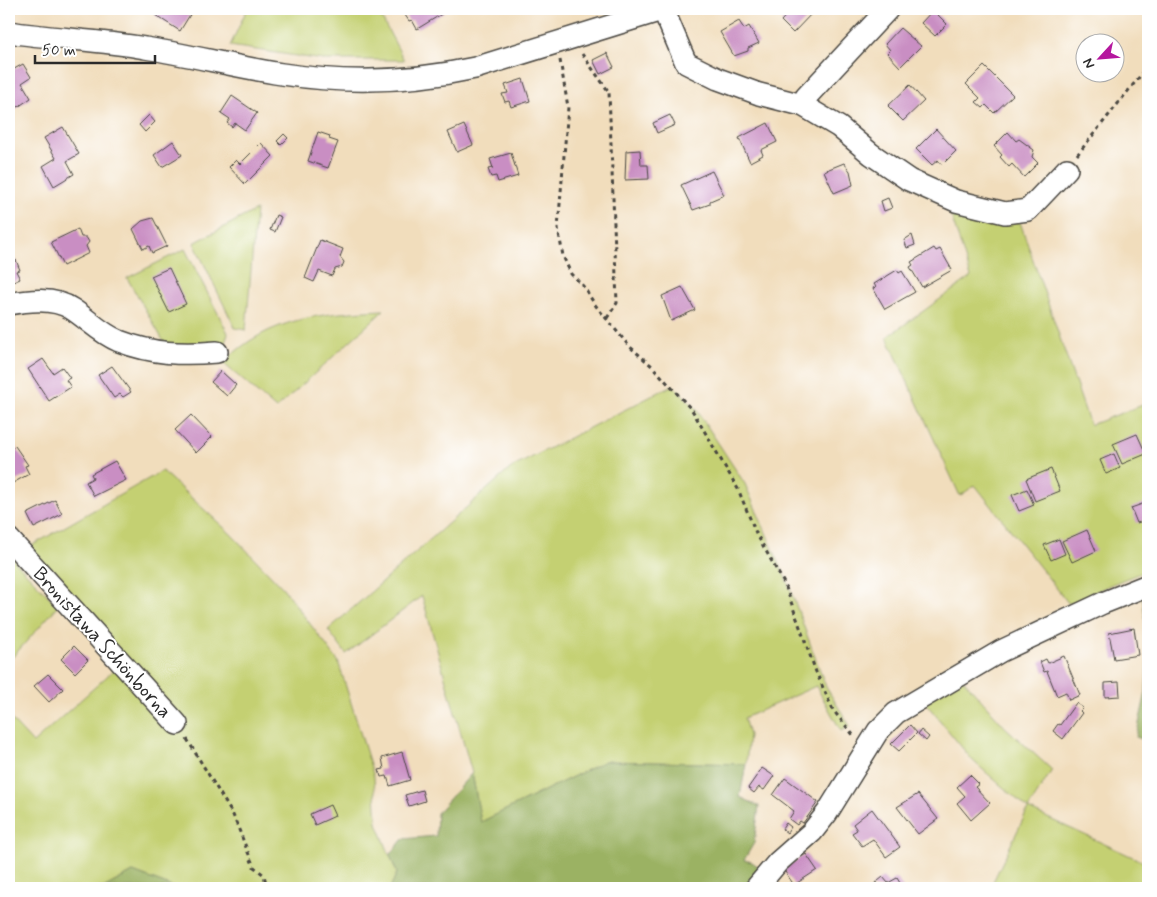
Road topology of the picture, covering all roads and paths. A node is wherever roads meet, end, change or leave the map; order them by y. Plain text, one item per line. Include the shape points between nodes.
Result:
1 (664, 9) edge
2 (888, 9) edge
3 (9, 32) edge
4 (570, 39) junction
5 (1148, 66) edge
6 (802, 105) junction
7 (1067, 168) joint
8 (9, 304) edge
9 (607, 318) junction
10 (217, 352) dead end
11 (9, 539) edge
12 (1148, 585) edge
13 (177, 724) joint
14 (866, 750) junction
15 (267, 888) edge
16 (756, 888) edge

1 - 4 street
1 - 6 street via 686,63 718,79
2 - 6 street
3 - 4 street via 145,48 284,75 356,82 444,74
4 - 9 path via 609,92 617,303
4 - 9 path via 558,64 568,107 558,228 563,256 571,274
5 - 7 path
6 - 7 street via 839,127 909,180 956,200 1005,213 1028,210
8 - 10 street via 53,300 71,308 98,330 120,341 181,355
9 - 14 path via 629,346 692,410 738,489 756,534 785,585 833,710
11 - 13 street, Bronisława Schönborna
12 - 14 street via 1001,651 916,700 896,713 878,731
13 - 15 path via 233,816 254,867 264,875
14 - 16 street via 812,832 778,862

